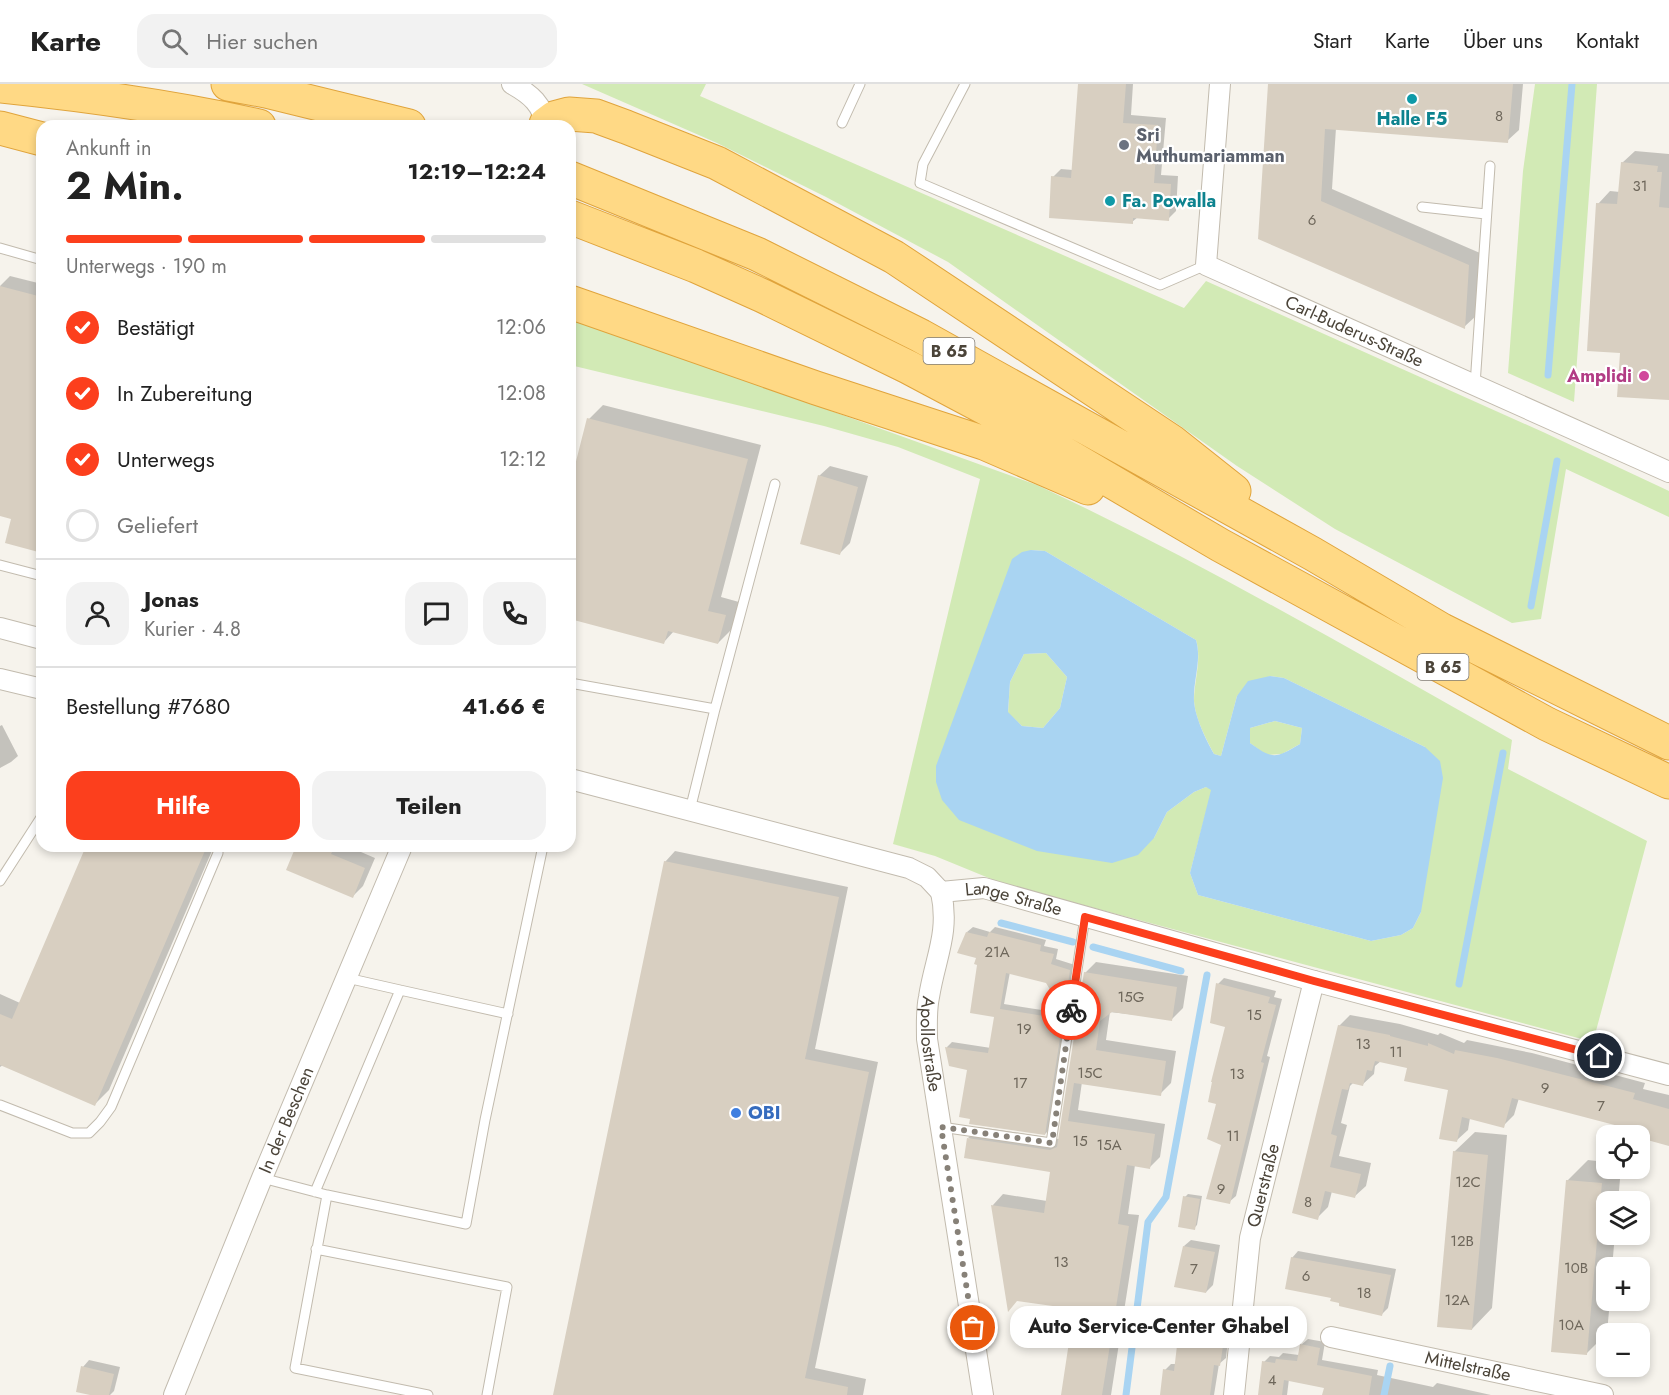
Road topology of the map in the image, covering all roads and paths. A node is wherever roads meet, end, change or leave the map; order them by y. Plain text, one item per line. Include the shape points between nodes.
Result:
1 (228, 84) edge
2 (512, 84) edge
3 (860, 84) edge
4 (965, 84) edge
5 (1220, 84) edge
6 (0, 86) edge
7 (227, 120) edge
8 (385, 120) edge
9 (544, 120) edge
10 (551, 120) edge
11 (842, 123) dead end
12 (0, 128) edge
13 (36, 137) edge
14 (1490, 166) dead end
15 (576, 180) edge
16 (1422, 207) dead end
17 (1486, 214) junction
18 (576, 219) edge
19 (0, 248) edge
20 (36, 258) edge
21 (1206, 265) junction
22 (576, 304) edge
23 (1475, 386) junction
24 (1669, 472) edge
25 (775, 484) dead end
26 (1220, 545) junction
27 (1313, 554) junction
28 (0, 566) edge
29 (36, 575) edge
30 (0, 628) edge
31 (36, 637) edge
32 (0, 679) edge
33 (576, 683) edge
34 (36, 688) edge
35 (715, 709) junction
36 (1669, 743) edge
37 (576, 781) edge
38 (1669, 783) edge
39 (690, 810) junction
40 (36, 825) edge
41 (218, 852) edge
42 (400, 852) edge
43 (542, 852) edge
44 (0, 881) edge
45 (941, 891) junction
46 (1085, 917) junction
47 (347, 978) junction
48 (1314, 981) junction
49 (400, 990) junction
50 (508, 1014) junction
51 (1669, 1075) edge
52 (0, 1105) edge
53 (941, 1127) junction
54 (262, 1178) junction
55 (315, 1192) junction
56 (327, 1195) junction
57 (316, 1249) junction
58 (1331, 1337) dead end
59 (174, 1395) edge
60 (428, 1395) edge
61 (487, 1395) edge
62 (983, 1395) edge
63 (1234, 1395) edge
64 (1603, 1395) edge

1 - 8 highway
2 - 9 street via 540,106
3 - 11 lane
4 - 21 lane via 923,164 920,183 1160,285
5 - 21 street
6 - 7 highway via 61,92
10 - 27 highway via 569,114 596,116 717,163 894,257 1171,441
12 - 13 highway
14 - 17 lane
15 - 27 highway, B 65 via 757,254 921,336
16 - 17 lane
17 - 23 lane
18 - 26 highway, B 65 via 696,266 908,367 1002,417
19 - 20 lane
21 - 23 street, Carl-Buderus-Straße
22 - 26 highway via 984,443
23 - 24 street, Carl-Buderus-Straße
25 - 35 lane
26 - 38 highway, B 65 via 1547,724
27 - 36 highway, B 65 via 1442,630
28 - 29 lane
30 - 31 street
32 - 34 street
33 - 35 lane
35 - 39 lane
37 - 39 street, Lange Straße
39 - 45 street, Lange Straße via 909,868 927,877
40 - 44 lane
41 - 52 lane via 111,1107 100,1122 89,1133 72,1133
42 - 47 street, In der Beschen
43 - 50 lane
45 - 46 street, Lange Straße via 984,888
45 - 53 street, Apollostraße via 944,931 926,1017
46 - 48 street, Lange Straße
46 - 53 lane via 1052,1143
47 - 49 lane
47 - 54 street, In der Beschen
48 - 51 street, Lange Straße
48 - 63 street, Querstraße via 1250,1238
49 - 50 lane
49 - 55 lane
50 - 56 lane via 466,1224
53 - 62 street, Apollostraße
54 - 55 lane
54 - 59 street, In der Beschen
55 - 56 lane
56 - 57 lane
57 - 60 lane via 295,1368
57 - 61 lane via 507,1287
58 - 64 street, Mittelstraße

